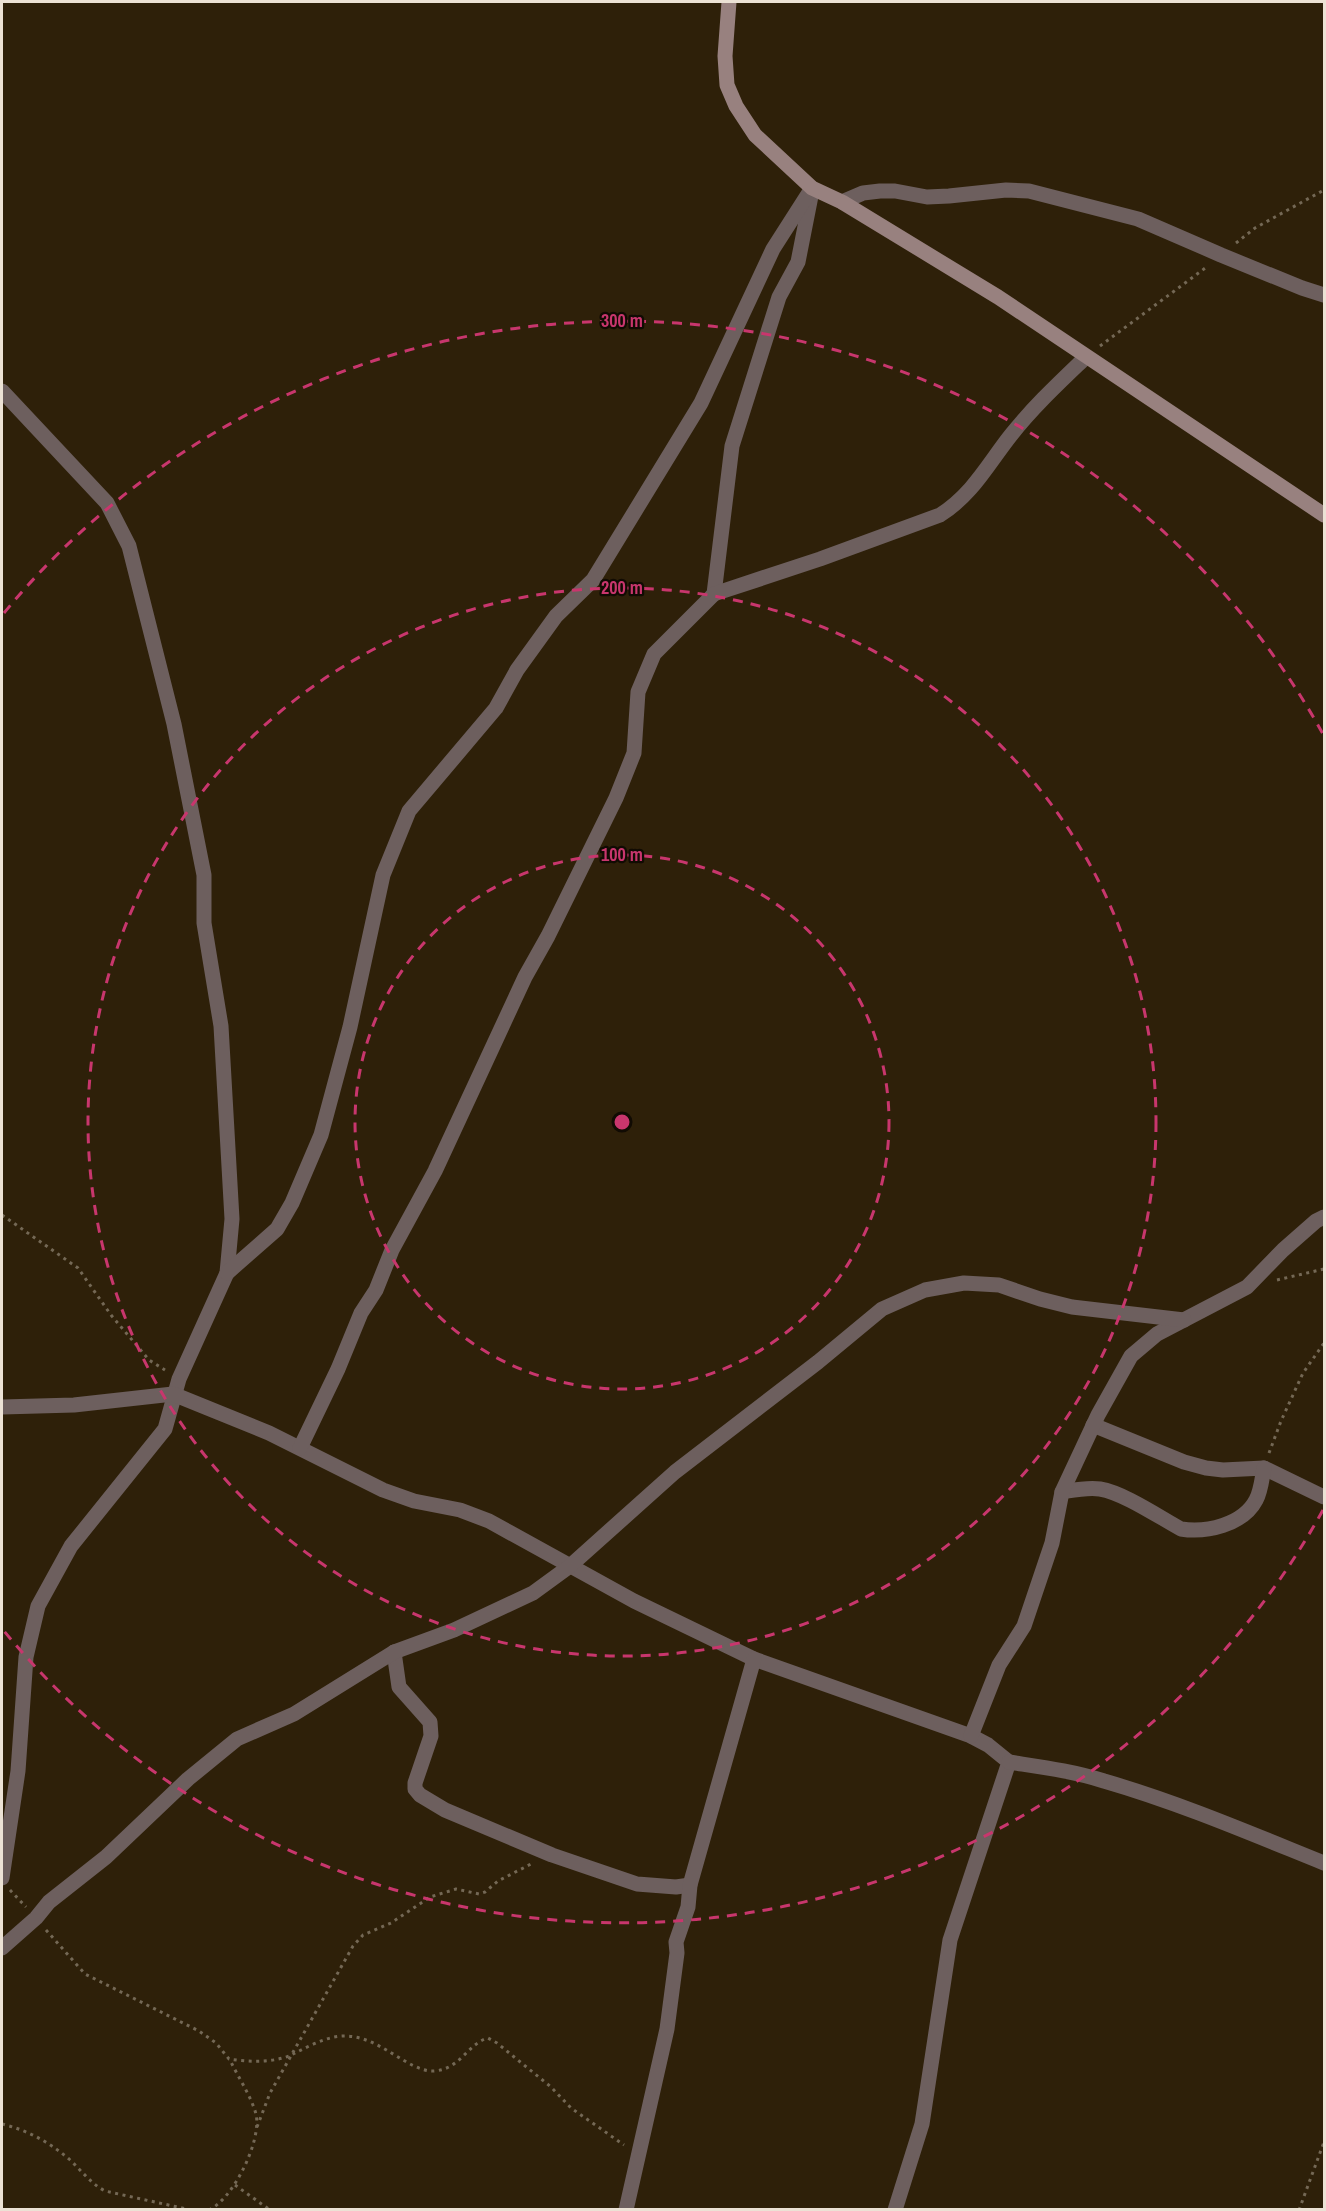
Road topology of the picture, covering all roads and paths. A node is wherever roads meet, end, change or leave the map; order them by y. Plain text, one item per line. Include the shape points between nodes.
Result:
1 (729, 2) edge
2 (812, 188) junction
3 (1324, 190) edge
4 (842, 202) junction
5 (1221, 255) junction
6 (1324, 295) edge
7 (1086, 357) junction
8 (2, 391) edge
9 (1324, 515) edge
10 (714, 594) junction
11 (2, 1215) edge
12 (1324, 1217) edge
13 (1324, 1269) edge
14 (227, 1273) junction
15 (1247, 1287) junction
16 (1184, 1320) junction
17 (1324, 1343) edge
18 (176, 1386) junction
19 (2, 1407) edge
20 (1093, 1425) junction
21 (300, 1448) junction
22 (1264, 1468) junction
23 (1062, 1492) junction
24 (1324, 1497) edge
25 (570, 1566) junction
26 (394, 1652) junction
27 (754, 1659) junction
28 (971, 1736) junction
29 (1010, 1762) junction
30 (552, 1855) junction
31 (1324, 1863) edge
32 (5, 1884) edge
33 (690, 1884) junction
34 (36, 1918) junction
35 (2, 1948) edge
36 (294, 2053) junction
37 (229, 2059) junction
38 (2, 2124) edge
39 (257, 2127) junction
40 (1324, 2142) edge
41 (638, 2155) junction
42 (235, 2185) junction
43 (191, 2210) edge
44 (208, 2210) edge
45 (270, 2210) edge
46 (626, 2210) edge
47 (895, 2210) edge
48 (1299, 2210) edge

1 - 2 street via 727,85 736,106 755,135
2 - 4 street
2 - 10 street via 798,262 779,297 732,446
2 - 14 street via 773,249 701,403 593,580 556,616 517,670 496,708 409,811 383,875 350,1028 321,1135 277,1229
3 - 5 path via 1255,228
4 - 5 street via 880,191 927,197 1029,191 1138,219
4 - 7 street via 998,297
5 - 6 street
5 - 7 path
7 - 9 street
7 - 10 street via 1036,405 967,494 950,509
8 - 14 street via 107,503 132,557 174,724 204,875 204,923 222,1038 232,1219
10 - 21 street via 654,654 646,670 638,692 634,753 616,798 525,977 435,1172 361,1313
11 - 18 path via 78,1268 111,1315
12 - 15 street via 1283,1250
13 - 15 path
14 - 18 street
15 - 16 street
16 - 20 street via 1157,1334 1131,1356
16 - 25 street via 1072,1307 999,1285 964,1283 925,1290 882,1309 675,1472
17 - 22 path via 1303,1373
18 - 19 street via 74,1405
18 - 21 street
18 - 32 street via 165,1429 71,1546 38,1606 26,1657
20 - 22 street via 1206,1468
20 - 23 street
21 - 25 street via 414,1502 460,1510 489,1521
22 - 23 street via 1257,1499 1247,1512 1221,1526 1192,1531 1100,1489
22 - 24 street
23 - 28 street via 1052,1543 1024,1626 999,1665
25 - 26 street via 524,1597 454,1630
25 - 27 street
26 - 30 street via 399,1687 430,1722 431,1736 415,1789 445,1809
26 - 34 street via 294,1714 237,1739 188,1779 106,1857 49,1902
27 - 28 street
27 - 33 street
28 - 29 street
29 - 31 street via 1103,1780 1171,1802
29 - 47 street via 950,1940 922,2124
30 - 33 street via 637,1884
30 - 36 path via 519,1868 485,1892 456,1889 430,1897 391,1923 363,1935 353,1946
32 - 34 path
33 - 41 street via 688,1906 676,1942 667,2029
34 - 35 street
34 - 37 path via 85,1974 199,2031
36 - 37 path via 265,2061
36 - 39 path via 270,2092
36 - 41 path via 325,2040 361,2038 425,2070 435,2071 449,2068 488,2038 551,2087 571,2108
37 - 39 path via 255,2114
38 - 43 path via 22,2129 47,2143 105,2191
39 - 42 path
40 - 48 path
41 - 46 street
42 - 44 path via 217,2206
42 - 45 path

